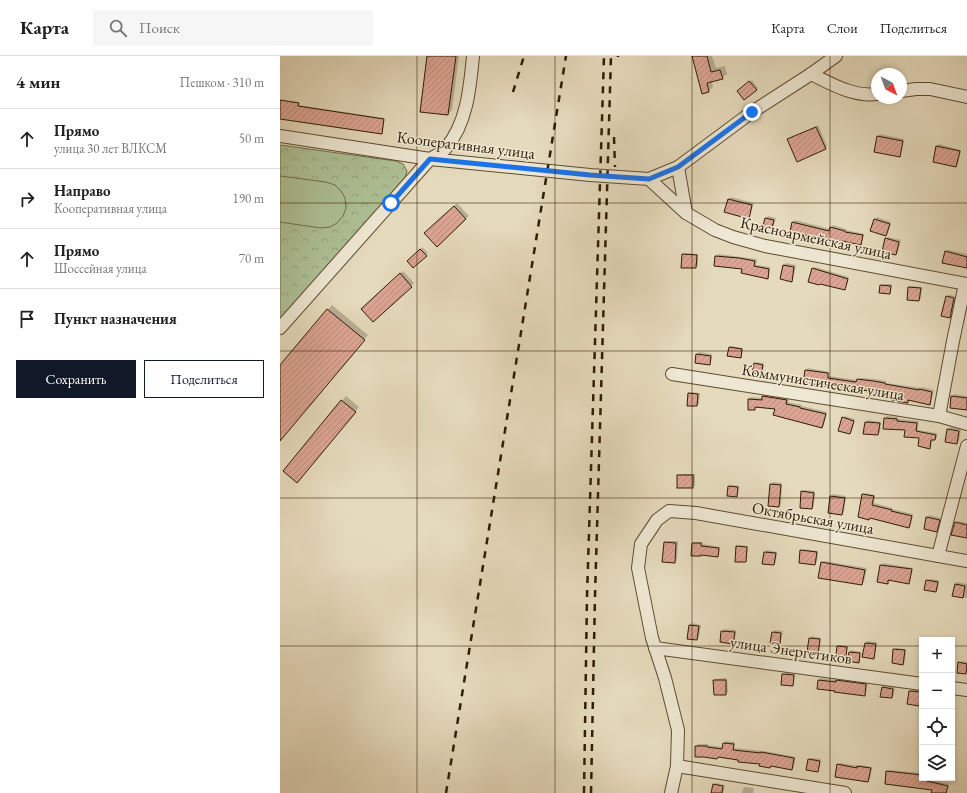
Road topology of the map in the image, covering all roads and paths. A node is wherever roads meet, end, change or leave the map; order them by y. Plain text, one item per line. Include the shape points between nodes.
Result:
1 (473, 56) edge
2 (836, 56) edge
3 (811, 74) junction
4 (907, 91) edge
5 (871, 95) edge
6 (967, 97) edge
7 (280, 136) edge
8 (430, 159) junction
9 (678, 167) junction
10 (649, 179) junction
11 (686, 213) junction
12 (966, 284) edge
13 (280, 328) edge
14 (672, 374) dead end
15 (939, 416) junction
16 (967, 424) edge
17 (967, 446) edge
18 (938, 556) junction
19 (967, 561) edge
20 (655, 648) junction
21 (919, 684) edge
22 (955, 688) edge
23 (967, 690) edge
24 (677, 766) junction
25 (671, 793) edge
26 (845, 793) edge

1 - 8 street via 466,107 457,131 445,149
2 - 3 street, Кооперативная улица
3 - 5 street via 848,91
3 - 9 street, Кооперативная улица via 752,112
4 - 6 street via 930,89
7 - 8 street, Кооперативная улица
8 - 10 street, Кооперативная улица
8 - 13 street
9 - 10 street, Кооперативная улица
9 - 11 street
10 - 11 street
11 - 12 street, Красноармейская улица via 715,230 764,246
12 - 15 street
14 - 15 street, Коммунистическая улица
15 - 16 street, Коммунистическая улица
17 - 18 street
18 - 19 street, Октябрьская улица
18 - 20 street, Октябрьская улица via 669,510 657,520 641,544 638,568
20 - 21 street, улица Энергетиков
20 - 24 street via 666,678 678,730
22 - 23 street
24 - 25 street
24 - 26 street

